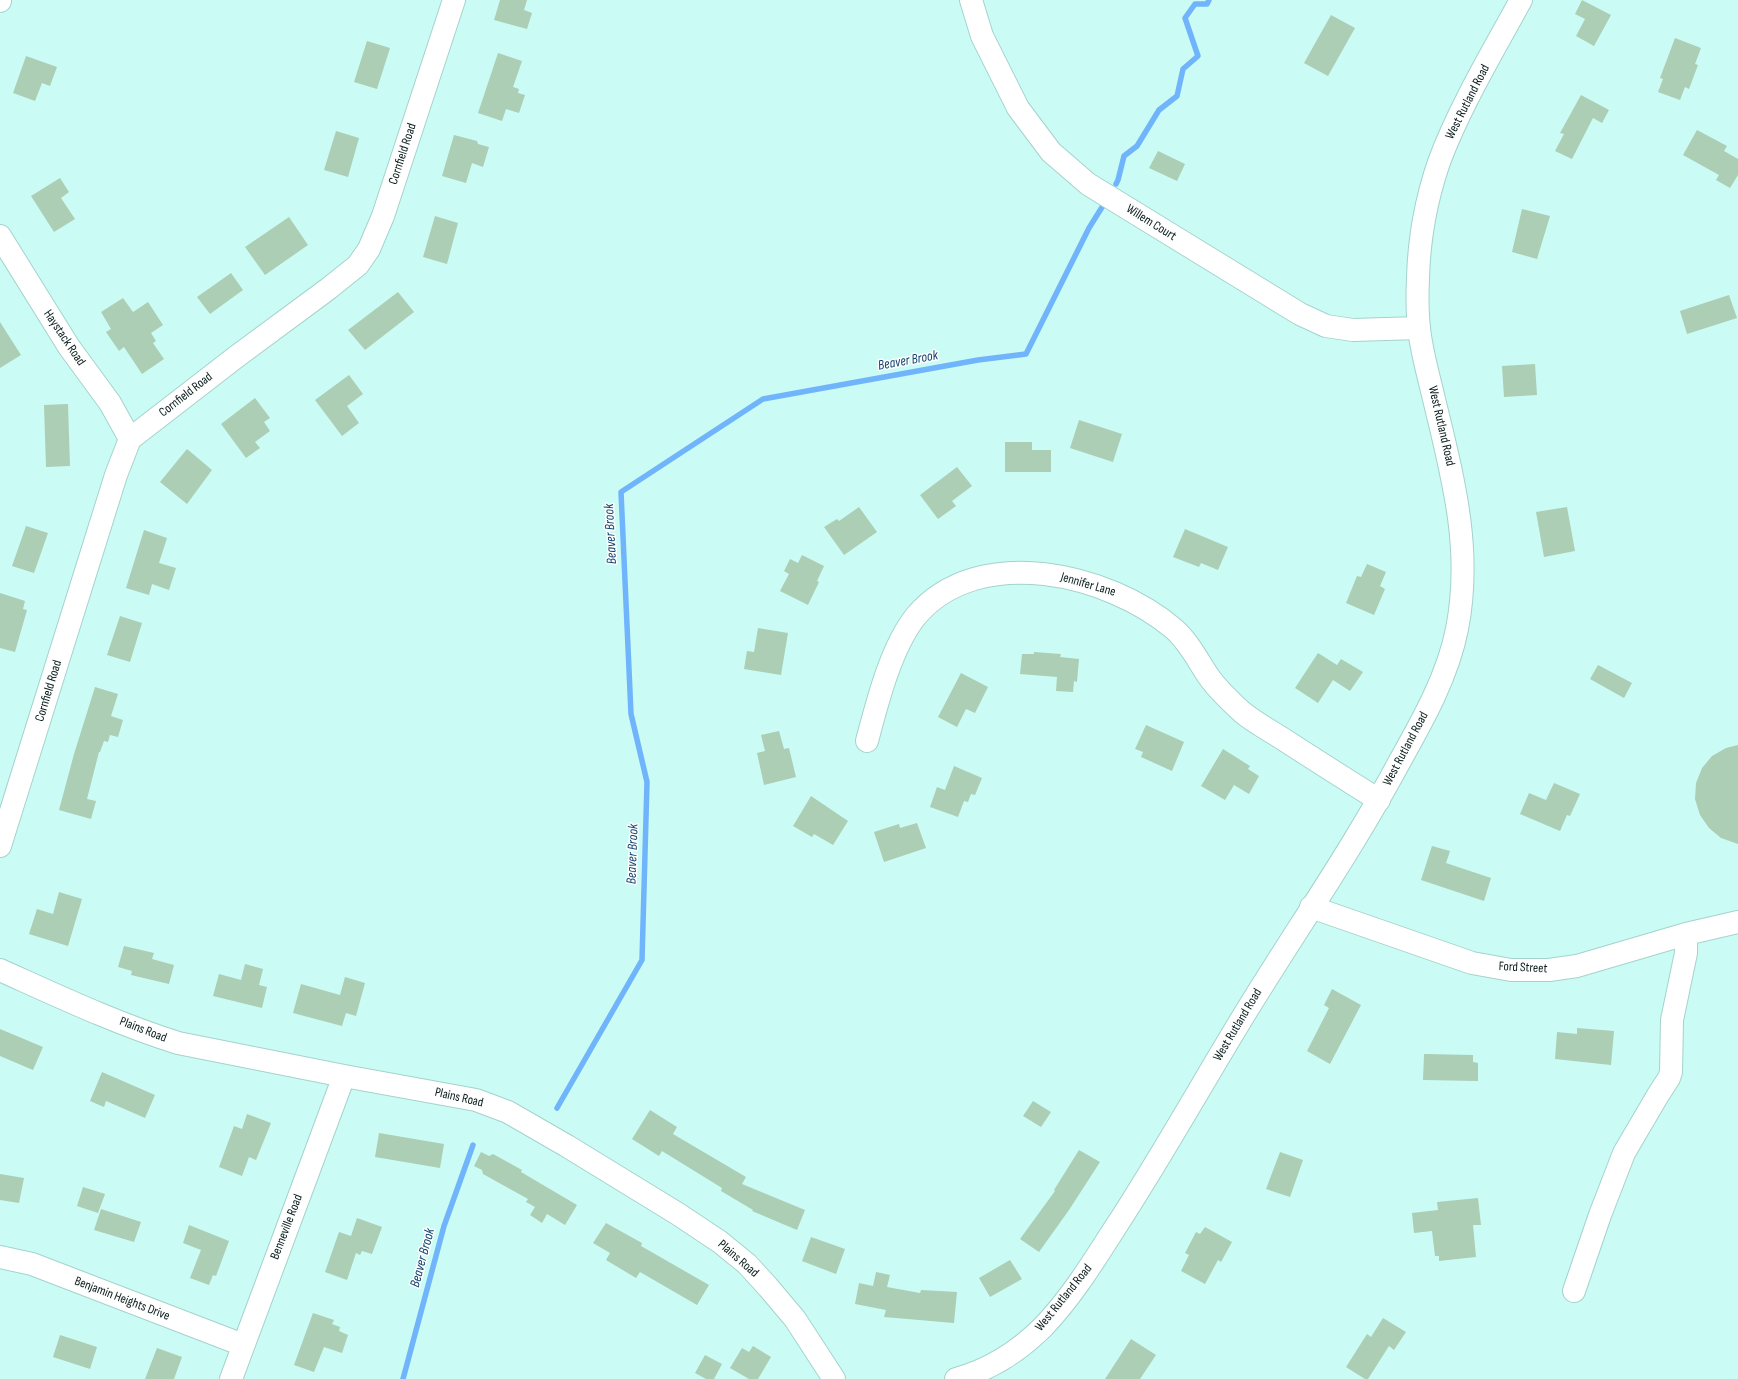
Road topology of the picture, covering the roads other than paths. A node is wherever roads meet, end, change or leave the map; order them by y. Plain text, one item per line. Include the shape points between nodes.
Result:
1 (454, 0) edge
2 (971, 0) edge
3 (1521, 0) edge
4 (0, 236) edge
5 (1419, 328) junction
6 (130, 439) junction
7 (867, 741) dead end
8 (1379, 800) junction
9 (0, 846) edge
10 (1311, 907) junction
11 (1738, 922) edge
12 (1686, 934) junction
13 (0, 970) edge
14 (344, 1076) junction
15 (0, 1257) edge
16 (1574, 1291) dead end
17 (243, 1345) junction
18 (231, 1379) edge
19 (834, 1379) edge
20 (956, 1379) edge

1 - 6 street, Cornfield Road via 370,249 358,265 328,289
2 - 5 street, Willem Court via 982,36 1018,108 1051,152 1088,184 1300,314 1326,326 1353,330
3 - 5 street, West Rutland Road via 1452,133 1430,193 1419,248
4 - 6 street, Haystack Road via 68,347 110,403
5 - 8 street, West Rutland Road via 1454,484 1463,537 1462,583 1458,627 1449,659 1424,718
6 - 9 street, Cornfield Road via 114,482
7 - 8 street, Jennifer Lane via 900,641 915,618 931,601 952,587 980,577 1042,574 1098,586 1125,597 1160,618 1188,644 1218,689 1244,714
8 - 10 street, West Rutland Road
10 - 12 street, Ford Street via 1472,963 1511,970 1549,970 1576,966
10 - 20 street, West Rutland Road via 1146,1180 1067,1297 1043,1326 1016,1350 991,1365
11 - 12 street, Ford Street
12 - 16 street via 1686,953 1672,1020 1671,1072 1624,1153
13 - 14 street, Plains Road via 164,1039
14 - 17 street, Benneville Road
14 - 19 street, Plains Road via 476,1100 508,1112 678,1214 747,1264 795,1319
15 - 17 street, Benjamin Heights Drive via 32,1264
17 - 18 street, Benneville Road

